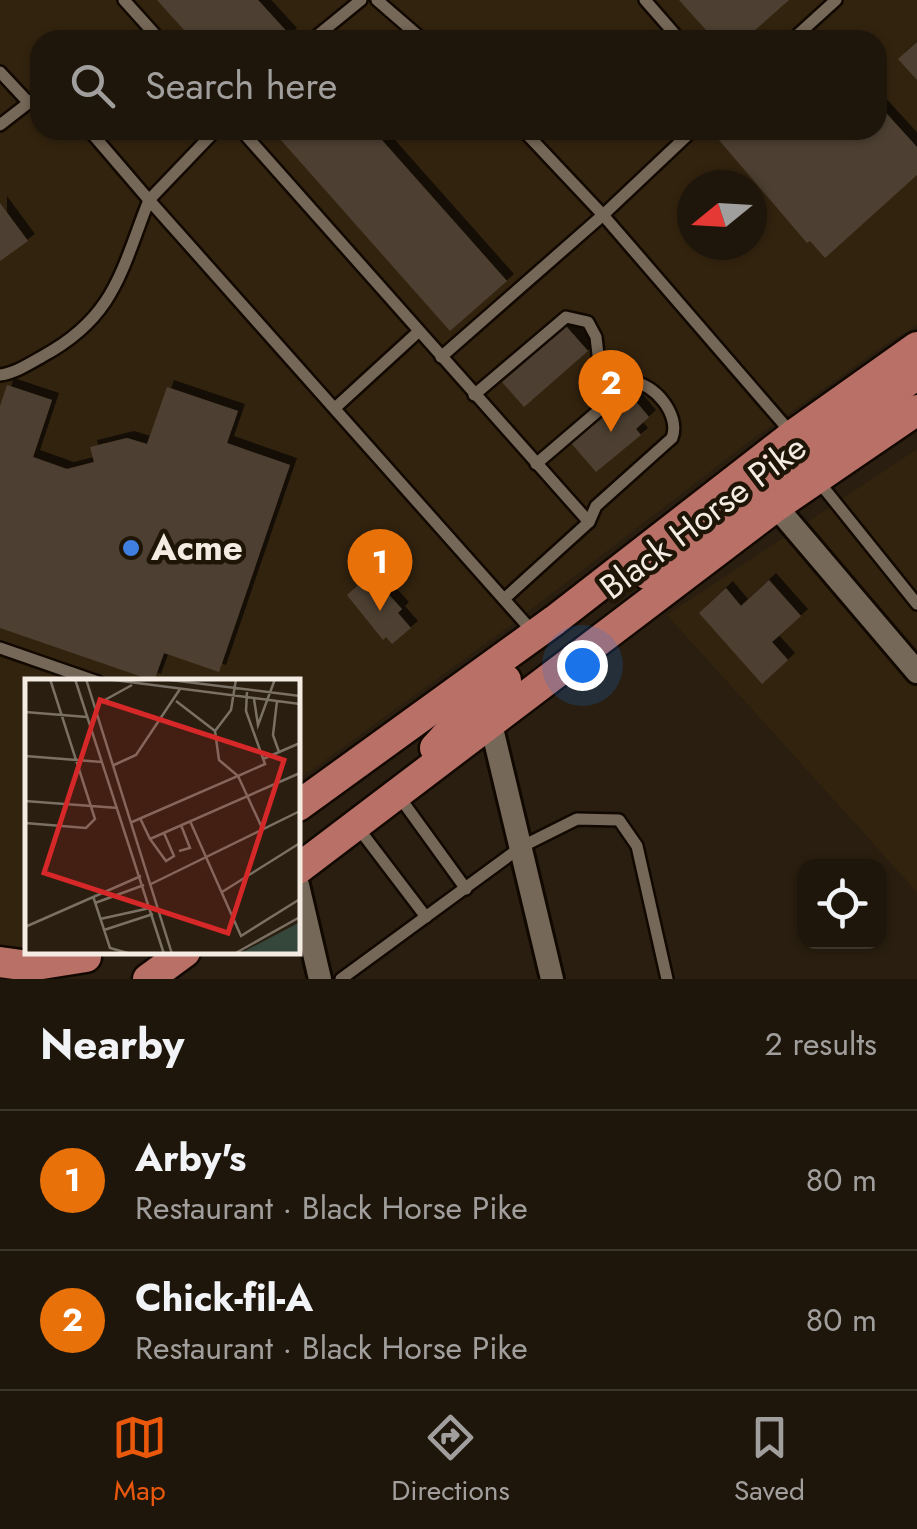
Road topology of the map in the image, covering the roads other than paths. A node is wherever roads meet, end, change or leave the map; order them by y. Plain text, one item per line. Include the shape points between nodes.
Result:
1 (124, 0) edge
2 (361, 0) edge
3 (377, 0) edge
4 (645, 0) edge
5 (836, 0) edge
6 (151, 30) edge
7 (324, 30) edge
8 (412, 30) edge
9 (671, 30) edge
10 (803, 30) edge
11 (0, 72) edge
12 (28, 103) joint
13 (0, 125) edge
14 (98, 140) edge
15 (206, 140) edge
16 (250, 140) edge
17 (533, 140) edge
18 (682, 140) edge
19 (149, 200) junction
20 (602, 215) junction
21 (418, 332) junction
22 (917, 347) edge
23 (440, 357) junction
24 (599, 363) dead end
25 (917, 374) edge
26 (0, 376) edge
27 (474, 395) junction
28 (335, 408) junction
29 (916, 412) edge
30 (809, 462) junction
31 (536, 464) junction
32 (761, 489) junction
33 (589, 522) junction
34 (504, 600) junction
35 (917, 604) edge
36 (535, 634) junction
37 (0, 648) edge
38 (917, 672) edge
39 (89, 679) edge
40 (491, 724) junction
41 (388, 798) junction
42 (300, 805) edge
43 (355, 824) junction
44 (521, 847) junction
45 (300, 867) edge
46 (466, 888) junction
47 (300, 894) edge
48 (426, 918) junction
49 (89, 954) edge
50 (183, 954) edge
51 (0, 962) edge
52 (55, 979) edge
53 (148, 979) edge
54 (320, 979) edge
55 (341, 979) edge
56 (552, 979) edge
57 (668, 979) edge

1 - 6 lane
2 - 7 lane
3 - 8 lane
4 - 9 lane
5 - 10 lane
11 - 12 lane
12 - 13 lane
14 - 19 lane
15 - 19 lane
16 - 21 lane
17 - 20 lane
18 - 20 lane
19 - 26 lane via 102,312 46,354
19 - 28 lane
20 - 23 lane
20 - 30 lane
21 - 23 lane
21 - 28 lane
22 - 30 main road, Black Horse Pike
23 - 27 lane
24 - 27 lane via 593,329 566,316
25 - 30 main road
27 - 31 lane
28 - 34 lane
29 - 30 main road, Black Horse Pike
30 - 32 main road, Black Horse Pike
30 - 32 main road
30 - 35 lane
31 - 33 lane
31 - 33 lane via 632,382 645,385 671,411 672,438 596,506
32 - 36 main road, Black Horse Pike
32 - 38 street
32 - 40 main road, Black Horse Pike
32 - 41 main road via 478,701
33 - 34 lane
34 - 36 lane
36 - 42 main road, Black Horse Pike
37 - 39 lane
40 - 41 main road, Black Horse Pike
40 - 44 street
41 - 43 main road, Black Horse Pike
41 - 46 lane
43 - 45 main road, Black Horse Pike
43 - 48 lane
44 - 46 lane
44 - 56 street
44 - 57 lane via 577,819 618,820 637,846
46 - 48 lane
47 - 54 street
48 - 55 lane
49 - 51 main road via 29,966
49 - 52 main road
50 - 53 main road

